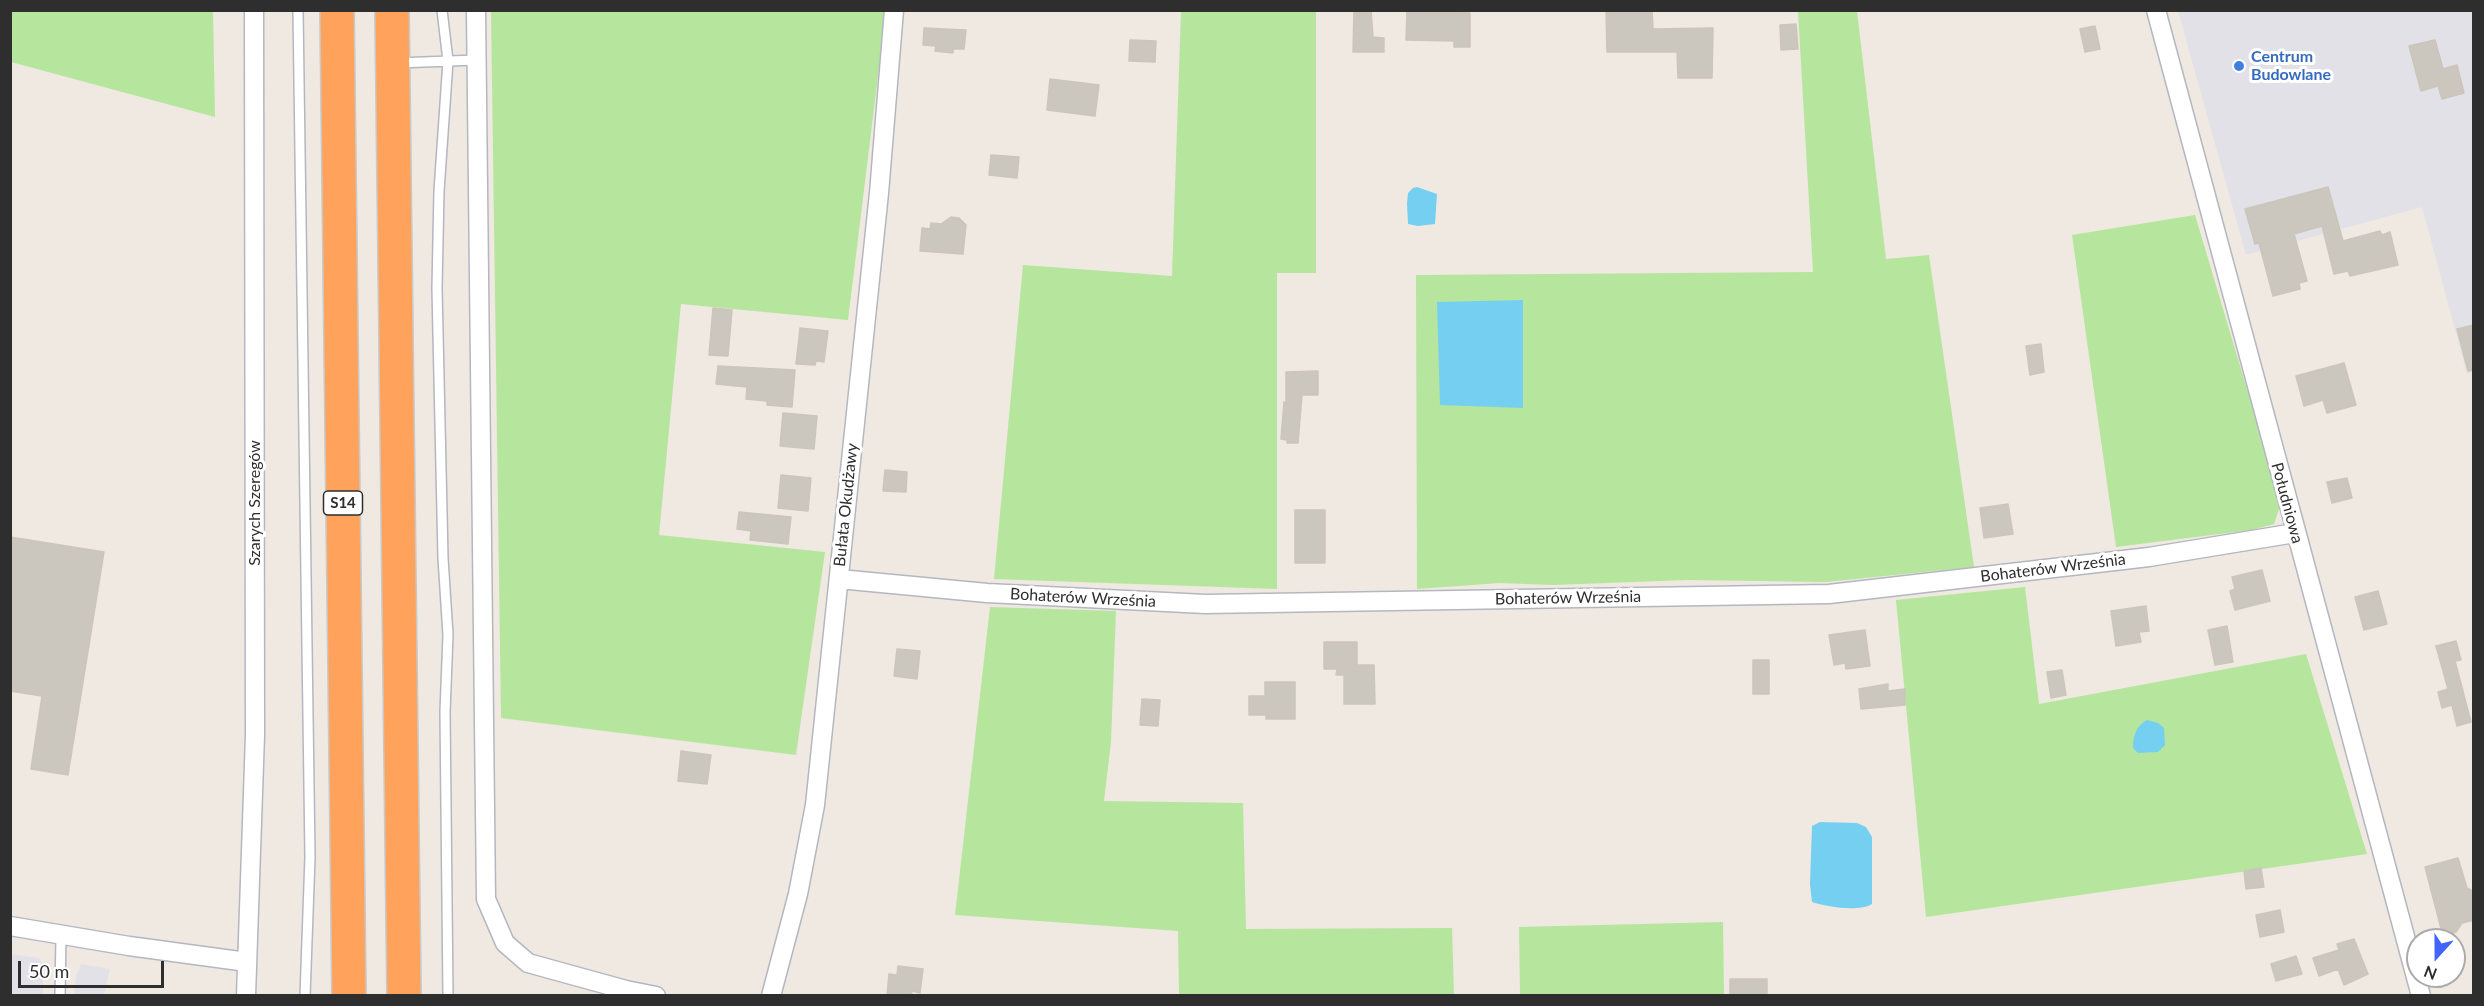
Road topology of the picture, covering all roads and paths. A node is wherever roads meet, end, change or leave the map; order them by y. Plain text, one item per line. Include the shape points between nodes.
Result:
1 (254, 10) edge
2 (298, 10) edge
3 (337, 10) edge
4 (392, 10) edge
5 (442, 10) edge
6 (476, 10) edge
7 (894, 10) edge
8 (2156, 10) edge
9 (476, 60) junction
10 (448, 61) junction
11 (393, 63) junction
12 (2295, 533) junction
13 (838, 579) junction
14 (10, 927) edge
15 (61, 935) junction
16 (247, 962) junction
17 (60, 996) edge
18 (246, 996) edge
19 (305, 996) edge
20 (348, 996) edge
21 (404, 996) edge
22 (448, 996) edge
23 (656, 996) edge
24 (771, 996) edge
25 (2421, 996) edge

1 - 16 street, Szarych Szeregów via 255,735
2 - 19 lane via 310,857
3 - 20 highway, S14
4 - 11 highway
5 - 10 lane
6 - 9 street
7 - 13 street, Bułata Okudżawy
8 - 12 street, Południowa
9 - 10 lane
9 - 23 street via 486,898 504,943 528,963
10 - 11 lane
10 - 22 lane via 437,288 448,635
11 - 21 highway
12 - 13 street, Bohaterów Września via 2150,557 1829,594 1205,604 987,593
12 - 25 street, Południowa
13 - 24 street, Bułata Okudżawy via 815,805 798,894
14 - 15 street
15 - 16 street
15 - 17 lane
16 - 18 street, Szarych Szeregów

